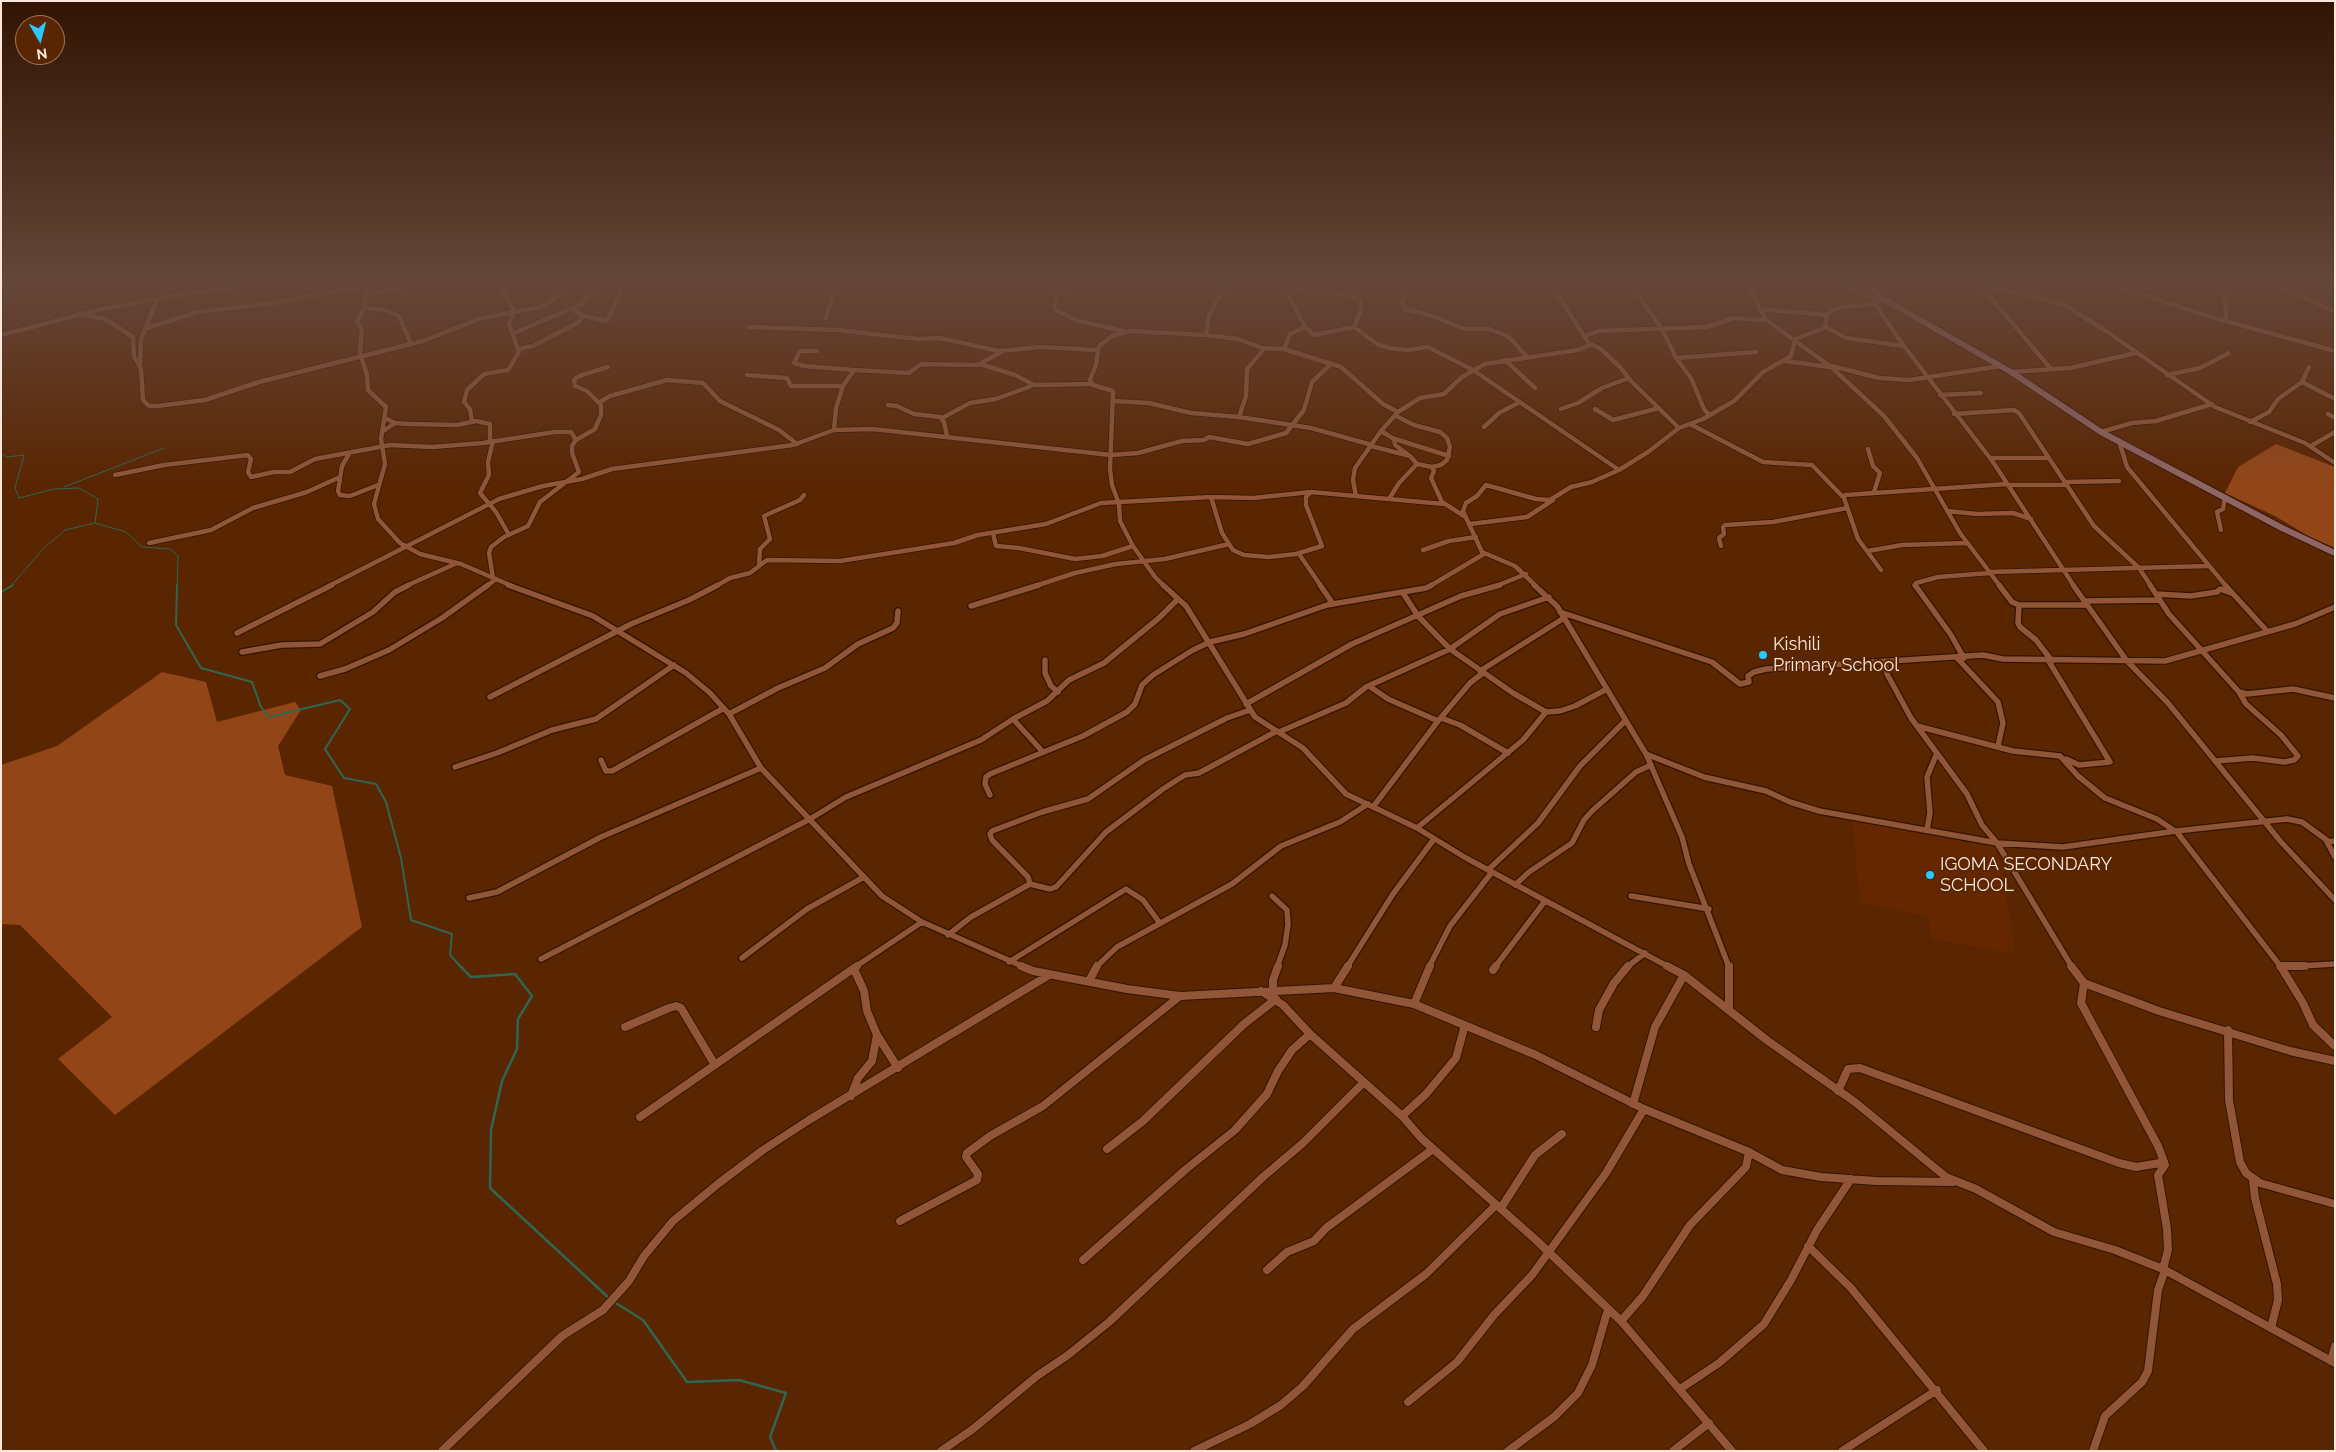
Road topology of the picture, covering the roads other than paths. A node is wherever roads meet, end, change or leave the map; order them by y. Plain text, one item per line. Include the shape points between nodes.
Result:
1 (134, 354) edge
2 (141, 354) edge
3 (371, 354) edge
4 (518, 354) edge
5 (797, 354) edge
6 (998, 354) edge
7 (1097, 354) edge
8 (1260, 354) edge
9 (1299, 354) edge
10 (1441, 354) edge
11 (1524, 354) edge
12 (1551, 354) edge
13 (1606, 354) edge
14 (1674, 354) edge
15 (1733, 354) edge
16 (1791, 354) edge
17 (1813, 354) edge
18 (1910, 354) edge
19 (1978, 354) edge
20 (2039, 354) edge
21 (2133, 354) edge
22 (2137, 354) edge
23 (2228, 354) edge
24 (362, 356) junction
25 (1527, 357) junction
26 (1676, 358) junction
27 (1505, 360) junction
28 (1785, 360) junction
29 (980, 364) junction
30 (1331, 364) junction
31 (140, 366) junction
32 (1831, 366) junction
33 (2001, 366) junction
34 (2309, 367) dead end
35 (608, 368) dead end
36 (2051, 368) junction
37 (854, 370) junction
38 (1473, 370) junction
39 (2011, 372) junction
40 (747, 375) dead end
41 (2167, 375) junction
42 (1629, 378) junction
43 (1928, 379) junction
44 (2302, 382) junction
45 (1091, 384) junction
46 (843, 386) junction
47 (1034, 386) junction
48 (1535, 388) dead end
49 (1981, 392) dead end
50 (1940, 395) junction
51 (2335, 399) edge
52 (1113, 401) junction
53 (600, 402) junction
54 (1520, 402) junction
55 (2212, 404) junction
56 (888, 405) dead end
57 (1659, 408) junction
58 (1561, 409) dead end
59 (1595, 409) dead end
60 (1397, 414) junction
61 (1954, 414) junction
62 (2328, 414) dead end
63 (1709, 415) junction
64 (1239, 417) junction
65 (385, 418) junction
66 (942, 418) junction
67 (2335, 418) edge
68 (472, 422) junction
69 (2250, 422) junction
70 (395, 423) junction
71 (1690, 424) junction
72 (1291, 426) junction
73 (1484, 427) dead end
74 (1679, 428) junction
75 (834, 430) junction
76 (1380, 431) junction
77 (382, 432) junction
78 (2101, 432) junction
79 (2335, 432) edge
80 (947, 436) junction
81 (1395, 439) junction
82 (576, 440) junction
83 (492, 441) junction
84 (2118, 441) junction
85 (797, 444) junction
86 (1372, 445) junction
87 (2311, 446) junction
88 (383, 447) junction
89 (1868, 449) dead end
90 (349, 454) junction
91 (1111, 455) junction
92 (1410, 456) junction
93 (1449, 456) junction
94 (1990, 458) junction
95 (2049, 458) junction
96 (2333, 461) edge
97 (1418, 464) junction
98 (1432, 467) junction
99 (1619, 470) junction
100 (115, 476) dead end
101 (340, 477) junction
102 (2119, 481) dead end
103 (566, 482) junction
104 (2066, 484) junction
105 (2008, 485) junction
106 (378, 486) junction
107 (1934, 490) junction
108 (1311, 492) junction
109 (1874, 492) junction
110 (804, 495) dead end
111 (1356, 496) junction
112 (1211, 497) junction
113 (1554, 498) junction
114 (1844, 498) junction
115 (2225, 498) junction
116 (1389, 499) junction
117 (490, 504) junction
118 (1119, 504) junction
119 (1444, 504) junction
120 (1847, 508) junction
121 (1947, 511) junction
122 (1464, 516) junction
123 (2031, 518) junction
124 (1470, 524) junction
125 (2221, 530) dead end
126 (993, 533) junction
127 (509, 535) junction
128 (1476, 537) junction
129 (149, 543) dead end
130 (1967, 543) junction
131 (1230, 544) junction
132 (405, 546) junction
133 (1133, 546) junction
134 (1721, 546) dead end
135 (1423, 550) dead end
136 (1868, 552) junction
137 (2335, 553) edge
138 (1298, 554) junction
139 (1484, 554) junction
140 (1145, 561) junction
141 (457, 563) junction
142 (760, 564) junction
143 (2208, 566) junction
144 (2139, 568) junction
145 (1881, 570) dead end
146 (2064, 571) junction
147 (1989, 573) junction
148 (1526, 574) junction
149 (495, 579) junction
150 (1403, 592) junction
151 (2232, 593) junction
152 (1549, 597) junction
153 (2157, 597) junction
154 (1178, 599) junction
155 (2086, 603) junction
156 (1333, 604) junction
157 (2019, 604) junction
158 (971, 606) dead end
159 (2335, 606) edge
160 (898, 611) dead end
161 (1560, 612) junction
162 (1418, 616) junction
163 (1564, 618) junction
164 (616, 631) junction
165 (2267, 631) junction
166 (237, 634) dead end
167 (1210, 642) junction
168 (1450, 649) junction
169 (2202, 651) junction
170 (242, 652) dead end
171 (2188, 654) junction
172 (1961, 658) junction
173 (2208, 659) junction
174 (1045, 660) dead end
175 (2050, 660) junction
176 (1885, 661) junction
177 (2127, 661) junction
178 (674, 665) junction
179 (1481, 672) junction
180 (320, 676) dead end
181 (1369, 686) junction
182 (1607, 689) junction
183 (1058, 692) junction
184 (2239, 692) junction
185 (490, 696) dead end
186 (2335, 698) edge
187 (1246, 704) junction
188 (724, 708) junction
189 (1250, 710) junction
190 (1546, 712) junction
191 (729, 714) junction
192 (1013, 719) junction
193 (1440, 719) junction
194 (1625, 721) junction
195 (1917, 726) junction
196 (1278, 732) junction
197 (1998, 746) junction
198 (1043, 752) junction
199 (1508, 753) junction
200 (1937, 753) junction
201 (1646, 754) junction
202 (2062, 757) junction
203 (601, 760) dead end
204 (2216, 761) junction
205 (1651, 765) junction
206 (455, 766) dead end
207 (761, 768) junction
208 (990, 795) dead end
209 (1370, 806) junction
210 (810, 819) junction
211 (2265, 821) junction
212 (1417, 828) junction
213 (1926, 830) junction
214 (2176, 831) junction
215 (1434, 839) junction
216 (2332, 841) edge
217 (1998, 843) junction
218 (2335, 857) edge
219 (1490, 871) junction
220 (864, 877) junction
221 (1030, 884) junction
222 (1515, 885) junction
223 (1272, 896) dead end
224 (1631, 896) dead end
225 (469, 898) dead end
226 (2335, 900) edge
227 (1545, 901) junction
228 (1709, 909) junction
229 (922, 922) junction
230 (1159, 922) junction
231 (948, 935) junction
232 (1645, 953) junction
233 (742, 958) dead end
234 (540, 959) dead end
235 (1009, 962) junction
236 (2335, 964) edge
237 (2280, 967) junction
238 (854, 970) junction
239 (1493, 970) dead end
240 (1049, 975) junction
241 (1684, 975) junction
242 (1089, 981) junction
243 (2084, 983) junction
244 (1334, 988) junction
245 (1260, 990) junction
246 (1273, 990) junction
247 (1180, 996) junction
248 (1276, 999) junction
249 (1414, 1004) junction
250 (1729, 1010) junction
251 (1465, 1024) junction
252 (625, 1027) dead end
253 (1596, 1027) dead end
254 (2228, 1030) junction
255 (1310, 1034) junction
256 (877, 1035) junction
257 (2335, 1046) edge
258 (2335, 1061) edge
259 (715, 1065) junction
260 (898, 1068) junction
261 (1364, 1082) junction
262 (1838, 1091) junction
263 (850, 1096) junction
264 (1633, 1104) junction
265 (1644, 1109) junction
266 (1402, 1116) junction
267 (640, 1117) dead end
268 (1562, 1134) dead end
269 (1107, 1148) dead end
270 (1434, 1149) junction
271 (1749, 1152) junction
272 (2163, 1159) junction
273 (1851, 1179) junction
274 (2253, 1181) junction
275 (1956, 1182) junction
276 (2335, 1204) edge
277 (1499, 1207) junction
278 (900, 1221) dead end
279 (1808, 1246) junction
280 (1548, 1252) junction
281 (1083, 1260) dead end
282 (2164, 1269) junction
283 (1268, 1270) dead end
284 (1608, 1309) junction
285 (1621, 1321) junction
286 (2271, 1328) junction
287 (2335, 1346) edge
288 (2333, 1362) edge
289 (1680, 1389) junction
290 (1937, 1390) junction
291 (1408, 1402) dead end
292 (1708, 1423) junction
293 (442, 1451) edge
294 (941, 1451) edge
295 (1194, 1451) edge
296 (1508, 1451) edge
297 (1674, 1451) edge
298 (1732, 1451) edge
299 (1842, 1451) edge
300 (1984, 1451) edge
301 (2093, 1451) edge

1 - 31 street
2 - 31 street
3 - 24 street
4 - 68 street via 508,370 484,374 467,390 464,402 470,409
5 - 37 street via 794,362 804,366
6 - 29 street
7 - 45 street
8 - 64 street via 1247,369 1246,396
9 - 30 street
10 - 38 street
11 - 25 street
12 - 25 street
13 - 42 street
14 - 26 street
15 - 26 street
16 - 28 street
17 - 32 street
18 - 43 street
19 - 33 main road
20 - 36 street
21 - 36 street via 2070,368
22 - 41 street
23 - 41 street via 2200,368
24 - 31 street via 259,382 198,402 158,406 149,406 143,400
24 - 65 street via 368,390 385,405
25 - 27 street
26 - 63 street via 1691,378 1702,407
27 - 38 street
27 - 48 street
28 - 32 street
28 - 63 street via 1763,372 1734,401
29 - 37 street via 921,364 908,373
29 - 47 street via 1016,375
30 - 60 street via 1345,370
30 - 72 street via 1312,382 1304,410
32 - 43 street via 1879,378
32 - 107 street via 1884,416 1914,454
33 - 39 main road
33 - 43 street
34 - 44 street
35 - 53 street via 574,380 575,386 586,390
36 - 39 street
37 - 46 street
38 - 54 street
38 - 60 street via 1444,394 1420,398
39 - 78 main road
40 - 46 street via 786,378 791,386
41 - 55 street
42 - 57 street
42 - 58 street
43 - 50 street
44 - 51 street
44 - 69 street via 2278,399 2271,410
45 - 47 street
45 - 52 street via 1111,389
46 - 75 street
47 - 66 street via 996,399 970,403
49 - 50 street
50 - 61 street
52 - 64 street via 1149,403 1200,414
52 - 91 street
53 - 82 street via 602,412 596,426 592,432
53 - 85 street via 610,396 667,380 703,382 720,401 787,435
54 - 73 street via 1499,413
54 - 99 street
55 - 69 street
55 - 78 street via 2156,421 2132,422
56 - 66 street via 914,414
57 - 59 street via 1613,420
57 - 74 street
60 - 76 street
60 - 93 street via 1444,434 1449,441
61 - 94 street
61 - 95 street via 2016,410
62 - 67 street
63 - 71 street
64 - 72 street
65 - 70 street
65 - 77 street
66 - 80 street
68 - 70 street via 457,425
68 - 83 street via 491,424
69 - 87 street
70 - 77 street
71 - 74 street
71 - 114 street via 1763,462 1812,465
72 - 86 street via 1329,432
72 - 91 street via 1284,434 1248,444 1209,437 1203,441 1182,441 1138,453
74 - 99 street
75 - 80 street via 870,429
75 - 85 street
76 - 81 street
76 - 86 street
77 - 88 street
78 - 84 main road
79 - 87 street
80 - 91 street
81 - 92 street via 1396,445
81 - 93 street
82 - 83 street via 574,435 566,432
82 - 103 street via 572,453 579,472
83 - 88 street via 432,447
83 - 117 street via 489,475 480,493
84 - 115 main road
84 - 143 street via 2127,467
85 - 103 street via 612,469
86 - 92 street
86 - 111 street via 1353,473
87 - 96 street
88 - 90 street
88 - 106 street via 385,464
89 - 109 street via 1872,466 1880,473
90 - 100 street via 310,460 287,473 251,477 248,455 164,465
90 - 101 street
91 - 118 street via 1112,485
92 - 97 street
93 - 98 street via 1444,463
94 - 95 street
94 - 105 street
95 - 104 street
97 - 98 street
97 - 116 street via 1399,483
98 - 119 street via 1431,478
99 - 113 street
101 - 106 street via 338,490 344,497
101 - 129 street via 307,492 253,508 211,530
102 - 104 street
103 - 117 street via 517,492
103 - 127 street via 538,504 528,526
104 - 105 street
104 - 144 street via 2094,526
105 - 107 street
105 - 123 street
106 - 132 street via 374,504 378,519
107 - 109 street
107 - 121 street
108 - 111 street
108 - 112 street via 1253,498
108 - 138 street via 1306,497 1306,504 1323,544
109 - 114 street via 1848,494
110 - 142 street via 800,500 764,516 770,541 760,550
111 - 116 street
112 - 118 street
112 - 131 street via 1219,525
113 - 122 street via 1536,499 1486,485 1466,503
113 - 124 street via 1527,517
114 - 120 street
115 - 125 street via 2223,509 2217,512
115 - 137 main road
116 - 119 street
117 - 127 street
117 - 132 street
118 - 126 street via 1096,504 1046,524
118 - 133 street via 1120,521
119 - 122 street
120 - 134 street via 1773,522 1725,525 1724,534 1719,538
120 - 136 street via 1858,539
121 - 123 street via 2013,513
121 - 130 street
122 - 124 street
123 - 146 street
124 - 128 street
126 - 133 street via 996,546 1075,559 1102,556
126 - 142 street via 966,537 954,543 855,559 822,562 767,560
127 - 149 street via 489,550
128 - 135 street via 1449,541
128 - 139 street
130 - 136 street via 1902,544
130 - 147 street
131 - 138 street via 1238,552 1256,557
131 - 140 street via 1165,560
132 - 141 street via 431,558
132 - 166 street
133 - 140 street
136 - 145 street
138 - 156 street
139 - 148 street via 1510,562
139 - 150 street via 1426,588
140 - 154 street via 1155,577
140 - 158 street via 1054,578
141 - 149 street
141 - 170 street via 394,592 373,612 320,644 282,645
142 - 164 street via 750,573 730,578 689,600
143 - 144 street
143 - 151 street
144 - 146 street
144 - 153 street
146 - 147 street
146 - 155 street
147 - 157 street via 2012,602
147 - 172 street via 1938,576 1916,582 1915,586 1951,635
148 - 152 street
148 - 162 street via 1461,596
149 - 164 street via 578,610
149 - 180 street via 442,618 389,650 352,667
150 - 156 street
150 - 162 street
151 - 153 street via 2220,589 2191,596
151 - 165 street
152 - 161 street
152 - 168 street via 1500,614
153 - 155 street
153 - 169 street
154 - 167 street
154 - 183 street via 1104,663 1069,680
155 - 157 street
155 - 177 street
156 - 167 street
157 - 175 street via 2020,627 2036,640
159 - 165 street via 2325,613
160 - 191 street via 893,628 858,644 825,668
161 - 163 street
161 - 176 street via 1712,662 1740,684 1749,682 1748,676 1759,670
162 - 168 street
162 - 187 street via 1352,644
163 - 179 street
163 - 182 street
164 - 178 street
164 - 185 street
165 - 169 street
167 - 187 street
167 - 198 street via 1153,675 1142,685 1136,704 1127,712 1083,736
168 - 179 street
168 - 181 street
169 - 171 street
169 - 173 street
171 - 173 street
171 - 177 street via 2164,660
172 - 175 street
172 - 176 street
172 - 197 street via 1998,702 2003,723
173 - 184 street
174 - 183 street via 1045,673
175 - 177 street
175 - 202 street via 2110,762 2079,765
176 - 195 street via 1893,687
177 - 204 street via 2168,703
178 - 188 street via 710,692
178 - 206 street via 596,719 552,730
179 - 190 street
179 - 193 street
181 - 193 street via 1388,699
181 - 196 street via 1346,703
182 - 190 street via 1575,706
182 - 194 street
183 - 192 street
184 - 186 street via 2293,689
184 - 204 street via 2246,704 2298,756 2284,762 2253,758
187 - 189 street
188 - 191 street
188 - 203 street via 612,771 606,771
189 - 196 street via 1260,722
189 - 221 street via 1227,718 1144,760 1088,799 992,831 992,840 1028,877
190 - 199 street
191 - 207 street via 748,751
192 - 198 street
192 - 210 street via 981,740 872,784
193 - 199 street via 1460,724
193 - 209 street
194 - 201 street
194 - 219 street via 1580,766 1538,823
195 - 197 street
195 - 200 street
196 - 209 street via 1303,748 1346,794
196 - 221 street via 1199,774 1185,775 1163,789 1106,832 1056,887 1050,889
197 - 202 street via 2023,753
198 - 208 street via 986,777 984,784
199 - 212 street
200 - 213 street via 1927,778 1930,813
200 - 217 street via 1967,794 1982,826
201 - 205 street
201 - 213 street via 1725,784 1766,791 1805,808
202 - 214 street via 2078,776 2105,798 2157,819
204 - 211 street
205 - 222 street via 1636,772 1592,811 1572,843 1528,872
205 - 228 street
207 - 210 street
207 - 225 street via 601,837 500,890
209 - 212 street
209 - 230 street via 1281,846 1232,884
210 - 220 street
210 - 234 street
211 - 214 street
211 - 216 street via 2298,820
211 - 226 street
212 - 215 street
213 - 217 street
214 - 217 street via 2063,847
214 - 237 street
215 - 219 street
215 - 244 street via 1393,894
216 - 218 street via 2327,842
217 - 243 street
219 - 222 street
219 - 249 street via 1447,932
220 - 229 street via 882,896
220 - 233 street via 807,909
221 - 231 street via 972,917
222 - 227 street
223 - 246 street via 1287,910 1288,924
224 - 228 street
227 - 232 street
227 - 239 street
228 - 250 street via 1730,965
229 - 231 street
229 - 238 street
230 - 235 street via 1143,900 1126,889
230 - 242 street via 1106,956 1098,963
231 - 235 street
232 - 241 street
232 - 253 street via 1629,965 1614,983 1599,1010
235 - 240 street
236 - 237 street
237 - 257 street via 2314,1025
238 - 256 street
238 - 259 street via 769,1025
240 - 242 street
240 - 260 street
241 - 250 street
241 - 264 street via 1655,1027
242 - 247 street
243 - 254 street via 2159,1011
243 - 272 street via 2081,1003
244 - 246 street
244 - 249 street
245 - 246 street
245 - 247 street
245 - 248 street
247 - 278 street via 1043,1106 967,1153 966,1157 978,1174 977,1180
248 - 255 street
248 - 269 street via 1244,1024 1143,1121
249 - 251 street
250 - 262 street
251 - 264 street via 1536,1055
251 - 266 street via 1456,1058 1426,1094
252 - 259 street via 676,1006 685,1013
254 - 258 street via 2290,1051
254 - 274 street via 2230,1100 2235,1138 2240,1162
255 - 261 street
255 - 281 street via 1292,1050 1267,1094 1235,1130
256 - 260 street
256 - 263 street via 872,1061 858,1078
259 - 267 street
260 - 263 street
261 - 266 street
261 - 294 street via 1110,1322
262 - 272 street via 1848,1069 1860,1068 2119,1163 2144,1166 2160,1163
262 - 275 street via 1934,1169
263 - 293 street via 763,1150 673,1221 612,1301 562,1336
264 - 265 street
265 - 271 street
265 - 280 street via 1606,1173
266 - 270 street
268 - 277 street via 1535,1155
270 - 277 street
270 - 283 street via 1326,1228 1314,1241 1287,1252
271 - 273 street via 1782,1170
271 - 285 street via 1746,1167 1690,1226 1643,1296
272 - 282 street via 2165,1165 2158,1181 2167,1236
273 - 275 street
273 - 279 street
274 - 276 street
274 - 286 street via 2277,1284 2278,1300
275 - 282 street via 1976,1189 2054,1232
277 - 280 street
277 - 295 street via 1469,1230 1426,1274 1353,1329 1303,1386 1281,1405
279 - 289 street via 1788,1287 1764,1324 1719,1363
279 - 290 street via 1851,1288
280 - 284 street
280 - 291 street via 1457,1362
282 - 286 street
282 - 301 street via 2158,1290 2148,1371 2142,1382 2105,1416
284 - 285 street
284 - 296 street via 1592,1364 1578,1393 1554,1417
285 - 289 street
286 - 288 street
287 - 288 street
289 - 292 street
290 - 299 street
290 - 300 street
292 - 297 street
292 - 298 street

